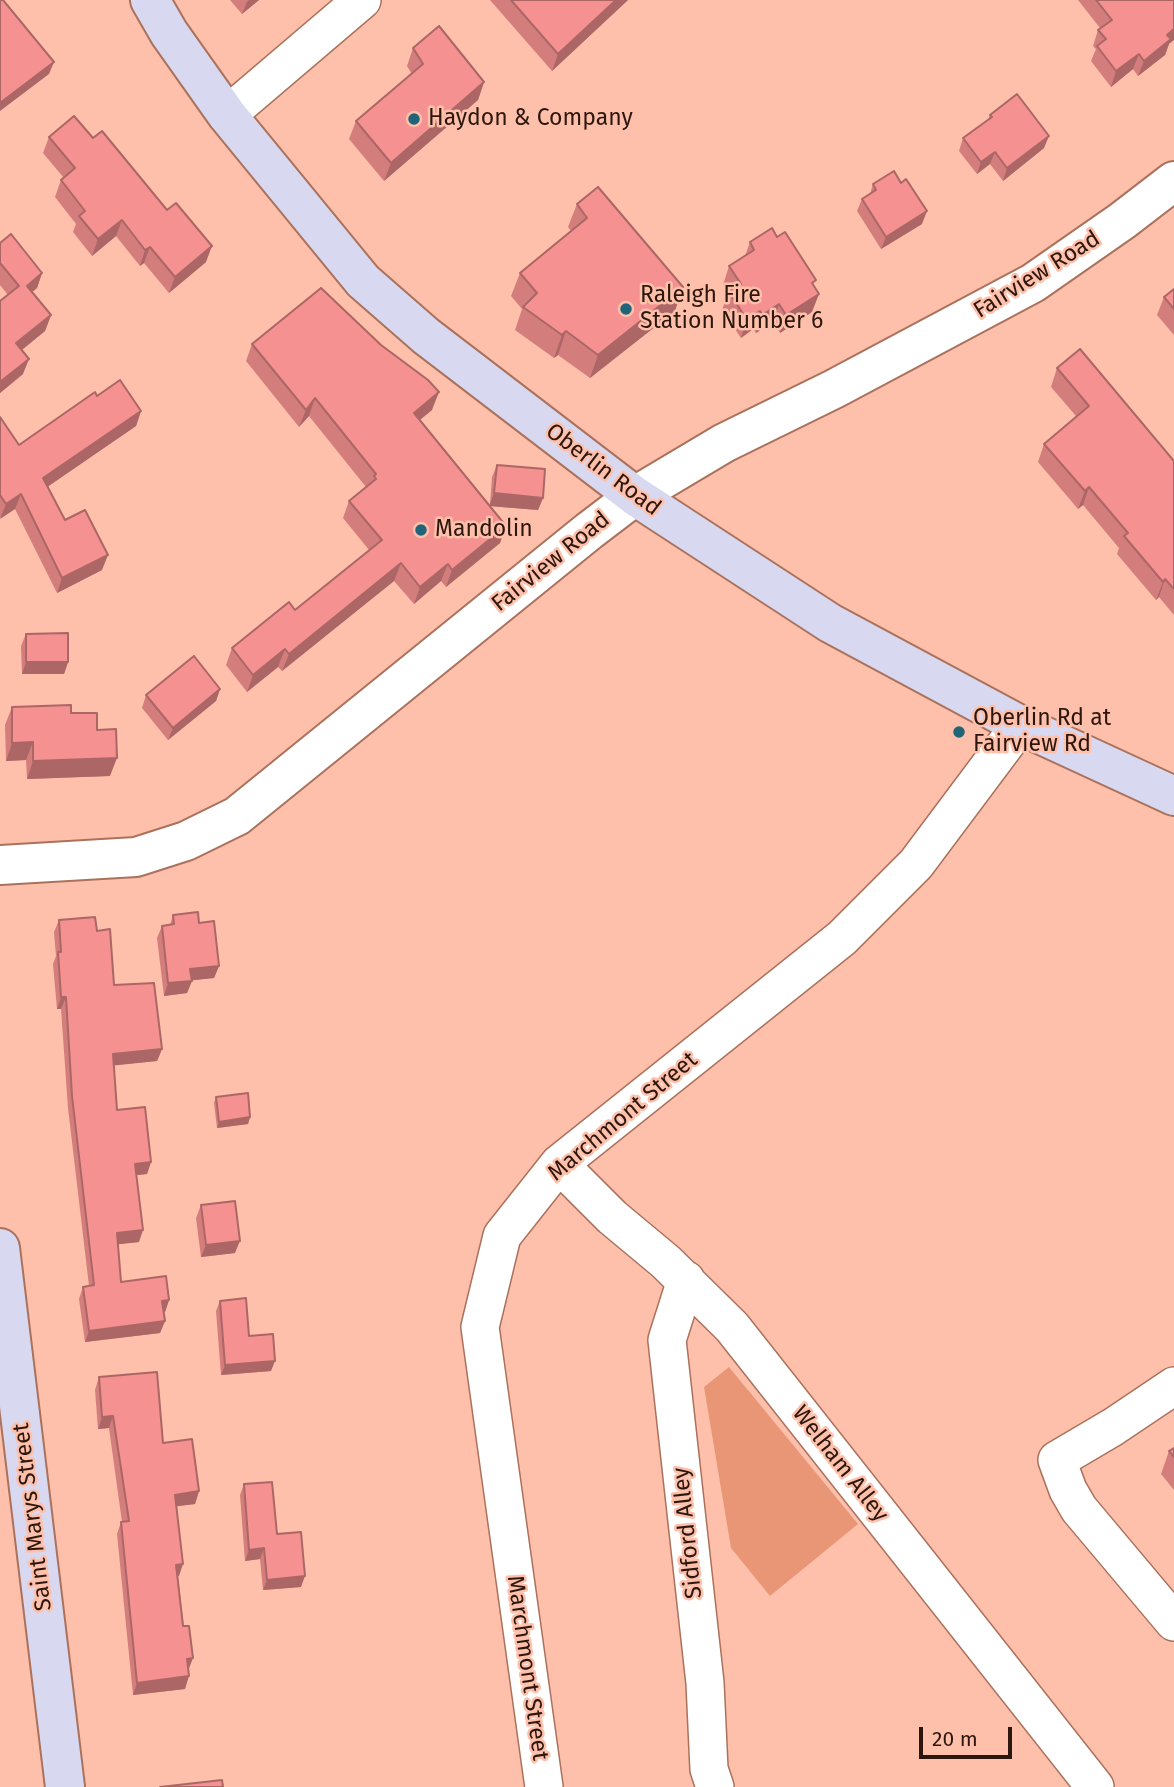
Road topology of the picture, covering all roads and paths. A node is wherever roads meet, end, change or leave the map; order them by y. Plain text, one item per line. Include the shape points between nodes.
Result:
1 (150, 0) edge
2 (362, 0) edge
3 (227, 115) junction
4 (1174, 181) edge
5 (635, 496) junction
6 (1020, 725) junction
7 (1174, 796) edge
8 (0, 865) edge
9 (559, 1164) junction
10 (0, 1248) edge
11 (686, 1280) junction
12 (1174, 1386) edge
13 (1174, 1622) edge
14 (65, 1787) edge
15 (544, 1787) edge
16 (715, 1787) edge
17 (1096, 1787) edge

1 - 3 main road, Oberlin Road
2 - 3 street
3 - 5 main road, Oberlin Road via 363,281
4 - 5 street, Fairview Road via 1033,283 834,390 724,443
5 - 6 main road, Oberlin Road via 830,622
5 - 8 street, Fairview Road via 237,816 186,841 136,857
6 - 7 main road, Oberlin Road
6 - 9 street, Marchmont Street via 916,864 842,938
9 - 11 street, Welham Alley via 611,1217
9 - 15 street, Marchmont Street via 502,1236 480,1327
10 - 14 main road, Saint Marys Street
11 - 16 street, Sidford Alley via 667,1340 705,1683 709,1769
11 - 17 street, Welham Alley via 732,1327
12 - 13 street via 1057,1460 1079,1509

